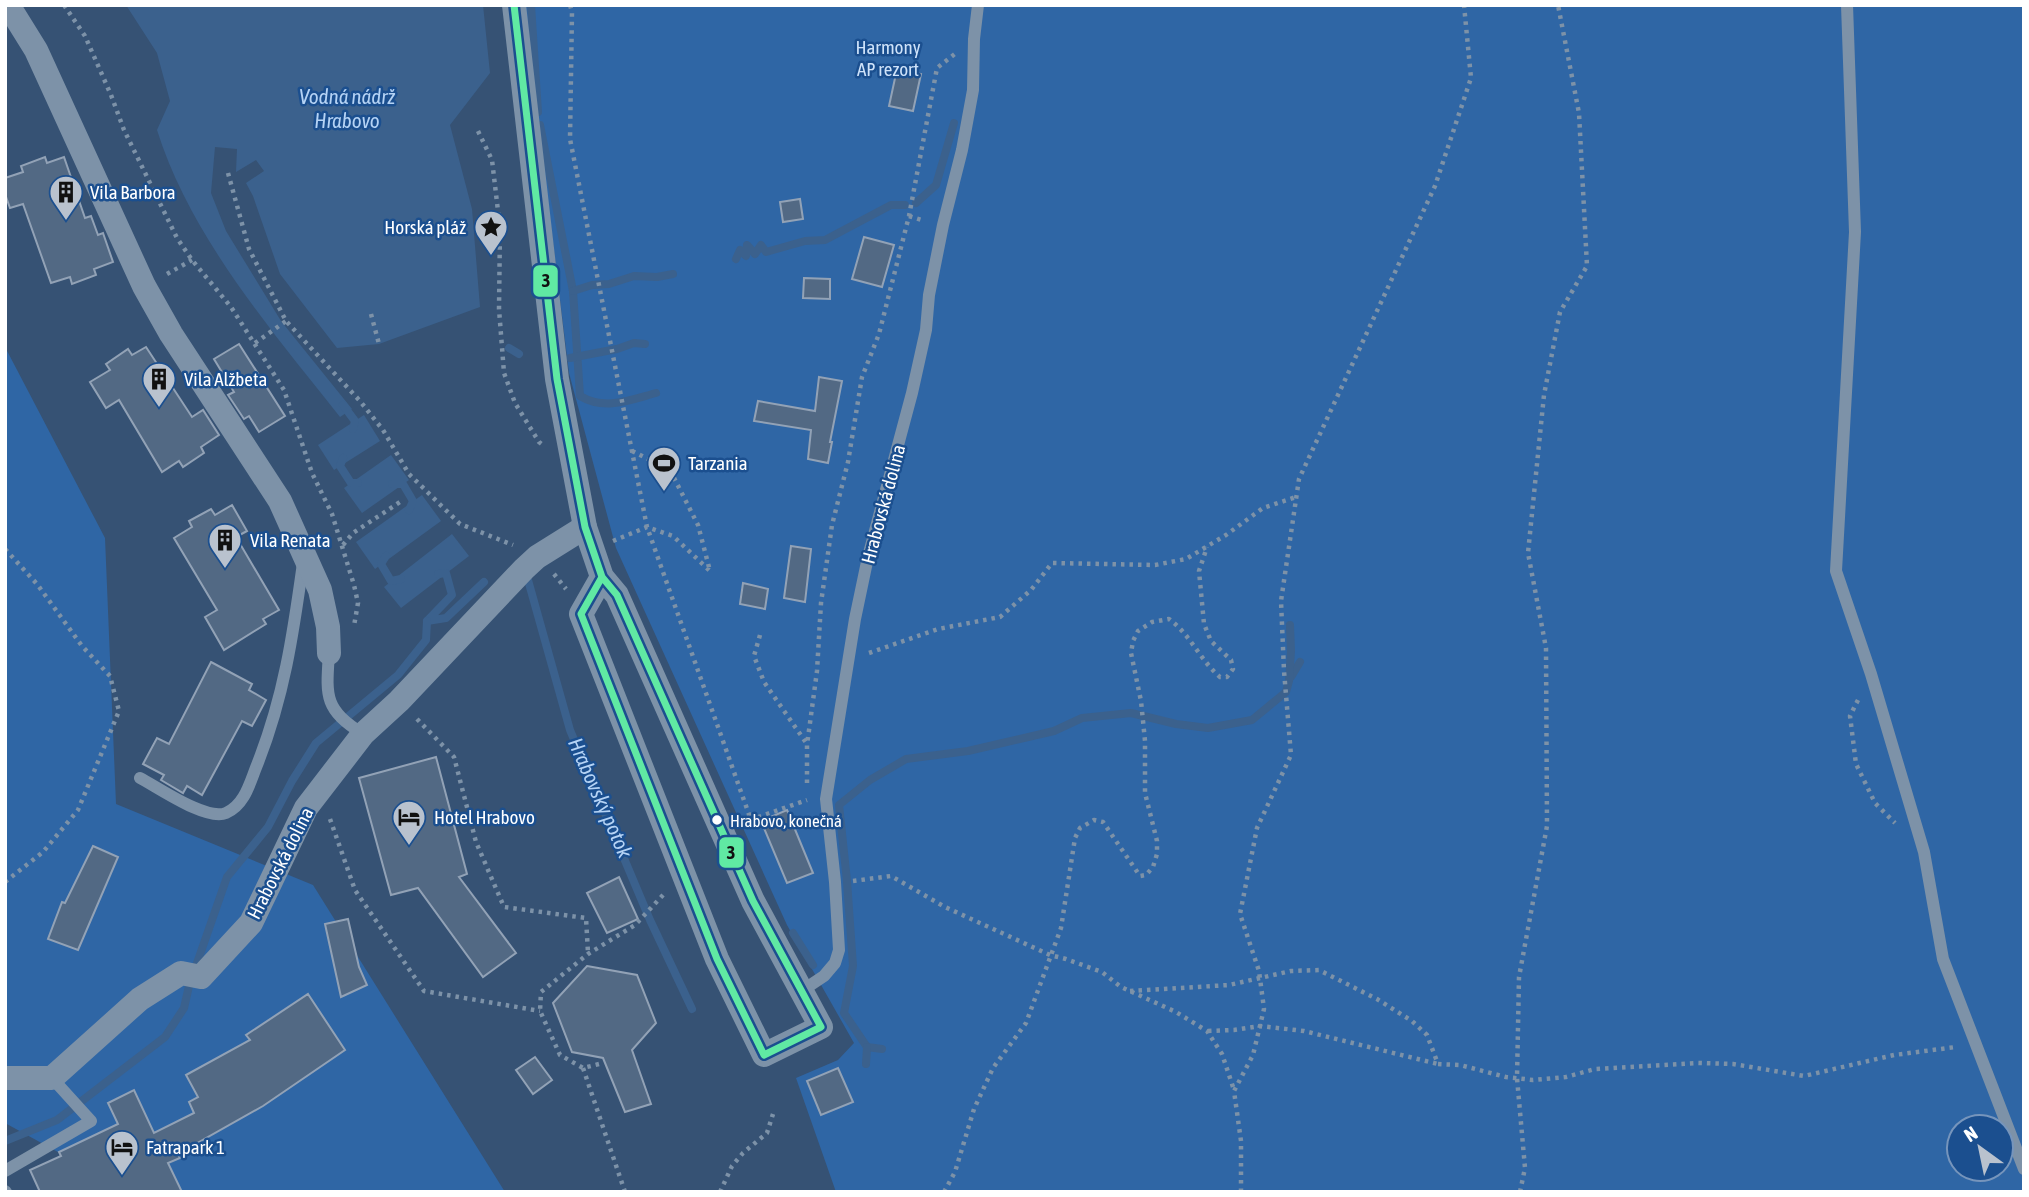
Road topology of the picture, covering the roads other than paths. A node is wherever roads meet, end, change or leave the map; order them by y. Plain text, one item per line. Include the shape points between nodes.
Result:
1 (8, 5) edge
2 (514, 5) edge
3 (978, 5) edge
4 (1847, 5) edge
5 (589, 538) junction
6 (304, 556) junction
7 (602, 578) junction
8 (329, 653) joint
9 (356, 730) junction
10 (140, 778) dead end
11 (803, 990) junction
12 (52, 1077) junction
13 (5, 1078) edge
14 (2024, 1169) edge
15 (5, 1171) edge

1 - 6 street via 36,50 144,286 280,501
2 - 5 street via 556,379
3 - 11 lane, Hrabovská dolina via 973,90 962,149 912,393 869,557 826,799 839,950 824,976
4 - 14 lane via 1854,232 1836,571 1924,852 1943,959
5 - 7 street
5 - 9 street, Hrabovská dolina via 531,563 399,701
6 - 8 street via 320,590
6 - 10 lane via 290,656 274,723 243,800 225,813 206,813
7 - 11 street via 617,594 753,901
7 - 11 street via 581,614 717,959 764,1055 821,1027
8 - 9 lane via 331,707
9 - 12 street, Hrabovská dolina via 306,808 251,923 191,975 140,999
12 - 13 street
12 - 15 lane via 91,1121

